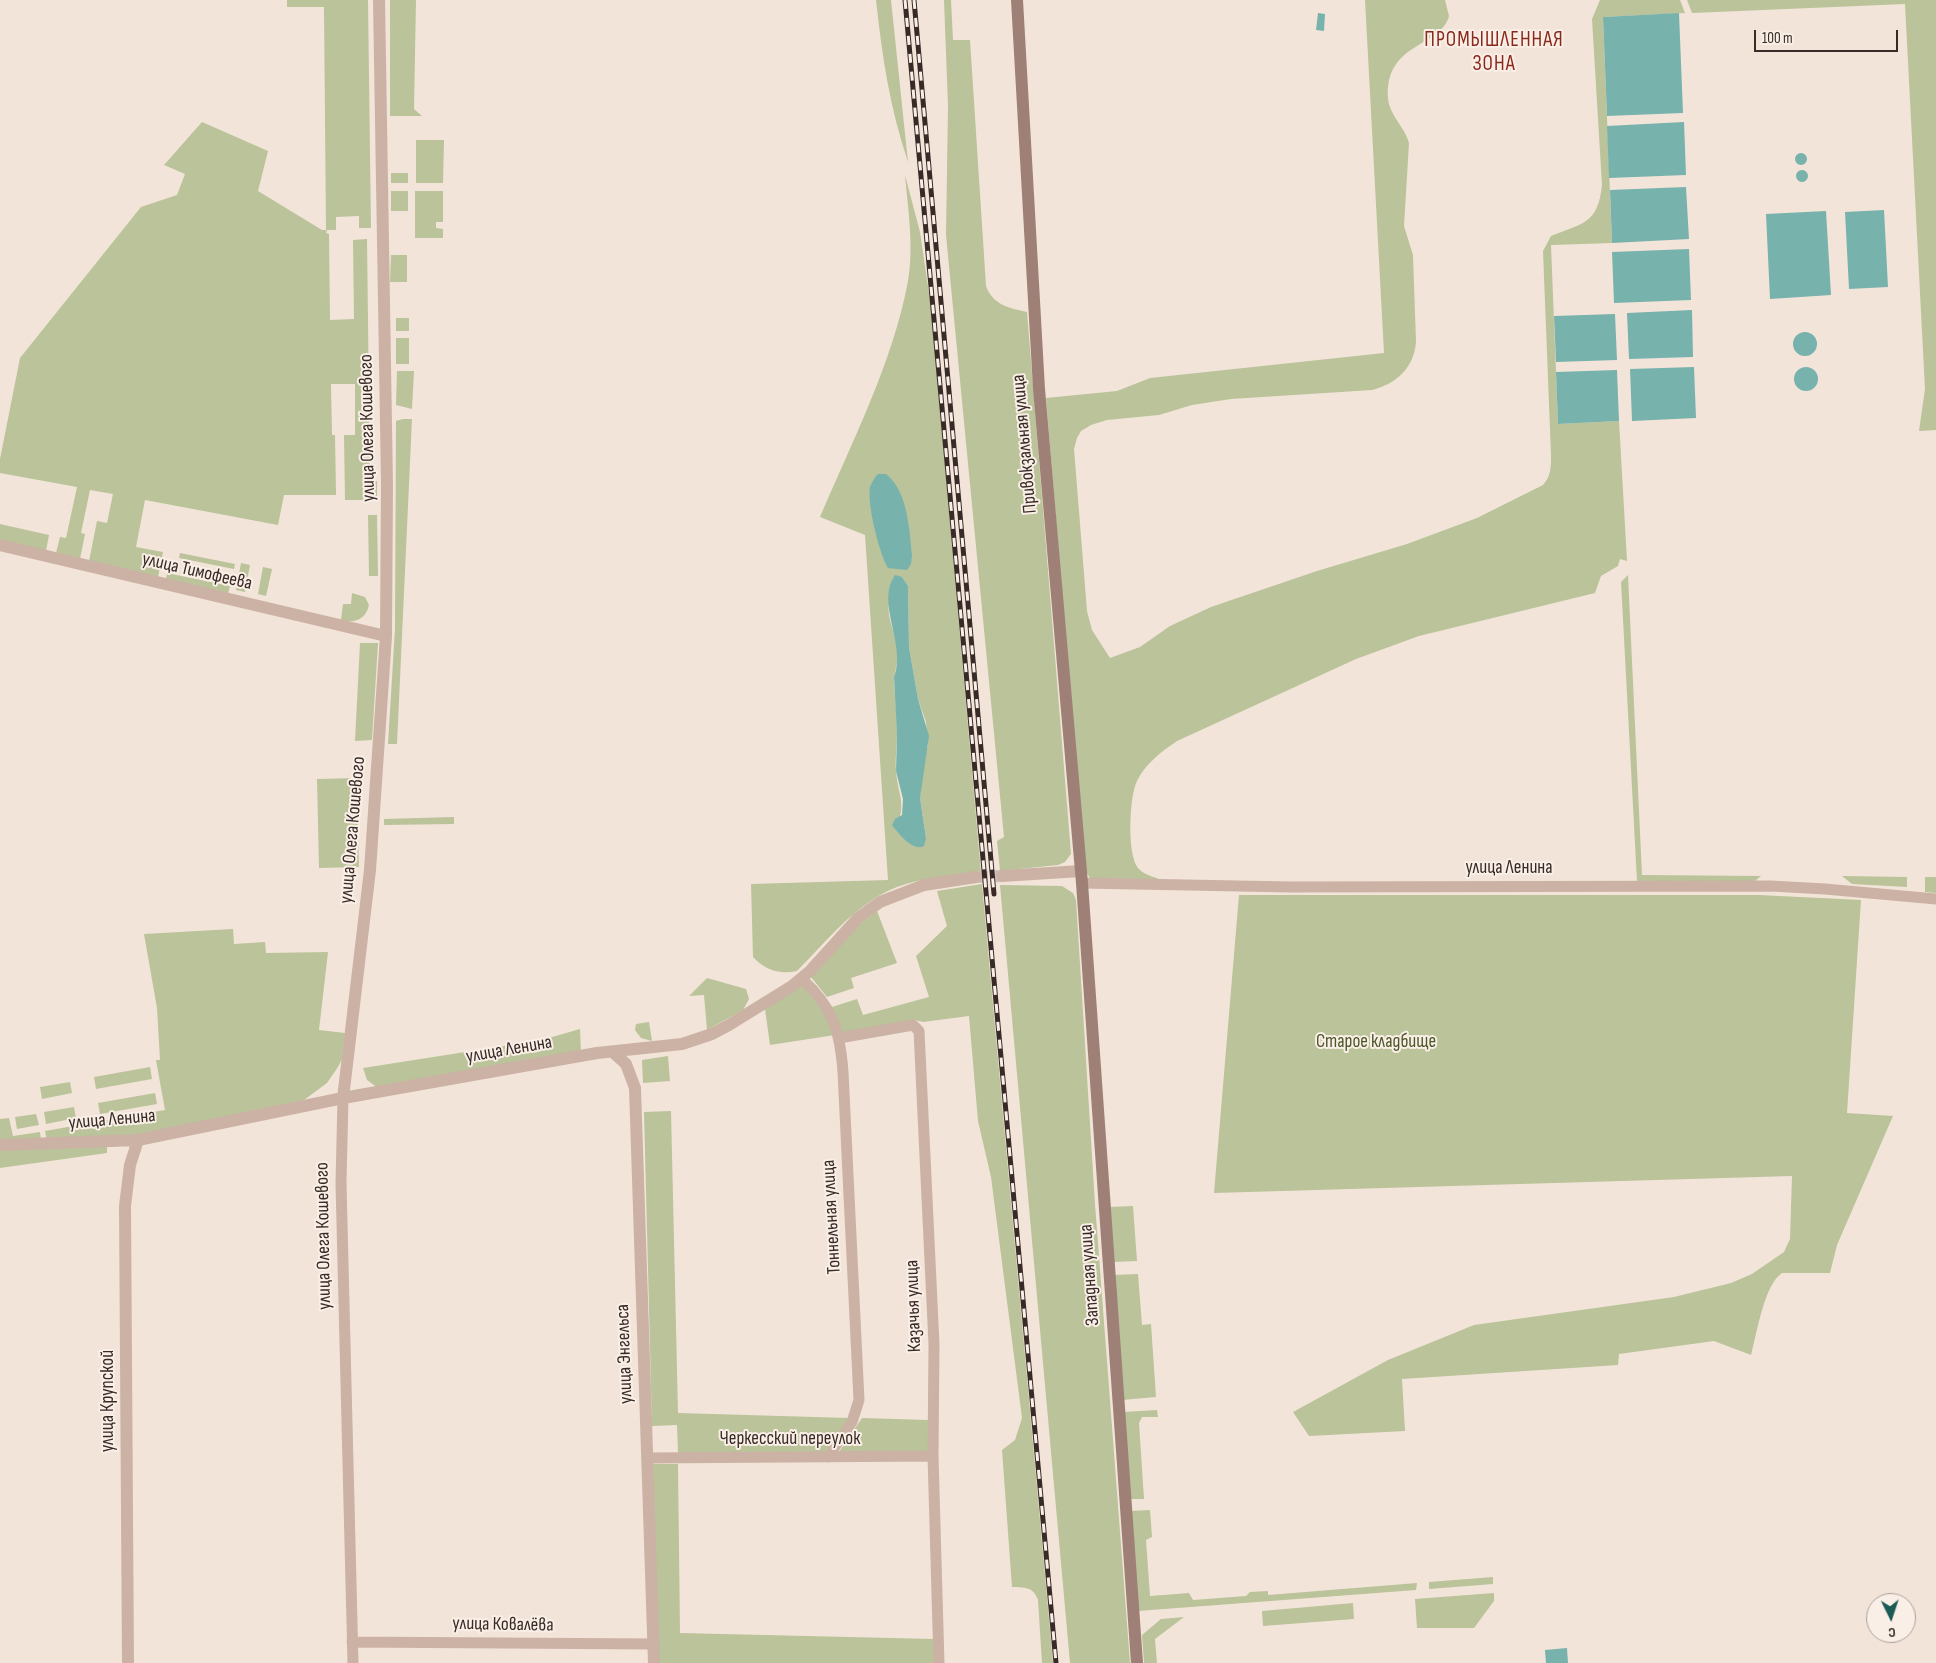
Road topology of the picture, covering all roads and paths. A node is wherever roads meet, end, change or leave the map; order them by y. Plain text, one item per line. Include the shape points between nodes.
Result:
1 (379, 0) edge
2 (1017, 0) edge
3 (0, 545) edge
4 (386, 636) junction
5 (1002, 876) tunnel mouth
6 (1081, 877) junction
7 (976, 878) tunnel mouth
8 (1936, 899) edge
9 (802, 979) junction
10 (839, 1038) junction
11 (613, 1052) junction
12 (343, 1098) junction
13 (138, 1140) junction
14 (0, 1145) edge
15 (933, 1456) junction
16 (828, 1457) junction
17 (647, 1458) junction
18 (352, 1642) junction
19 (653, 1644) junction
20 (128, 1663) edge
21 (352, 1663) edge
22 (654, 1663) edge
23 (939, 1663) edge
24 (1137, 1663) edge

1 - 4 street, улица Олега Кошевого via 388,484
2 - 6 main road, Привокзальная улица via 1039,389
3 - 4 street, улица Тимофеева
4 - 12 street, улица Олега Кошевого via 370,870
5 - 6 street, улица Ленина
6 - 8 street, улица Ленина via 1291,887 1771,886
6 - 24 main road, Западная улица
7 - 9 street, улица Ленина via 924,885 880,902 859,917
9 - 10 street, Тоннельная улица via 822,999
9 - 11 street, улица Ленина via 712,1034 673,1045
10 - 15 street, Казачья улица via 913,1025 919,1031 934,1344
10 - 16 street, Тоннельная улица via 859,1400 852,1422
11 - 12 street, улица Ленина
11 - 17 street, улица Энгельса via 626,1064 635,1088
12 - 13 street, улица Ленина
12 - 18 street, улица Олега Кошевого via 341,1183
13 - 14 street, улица Ленина
13 - 20 street, улица Крупской via 129,1171 125,1206
15 - 16 street, Черкесский переулок
15 - 23 street, Казачья улица
16 - 17 street, Черкесский переулок
17 - 19 street, улица Энгельса
18 - 19 street, улица Ковалёва
18 - 21 street, улица Олега Кошевого
19 - 22 street, улица Энгельса

